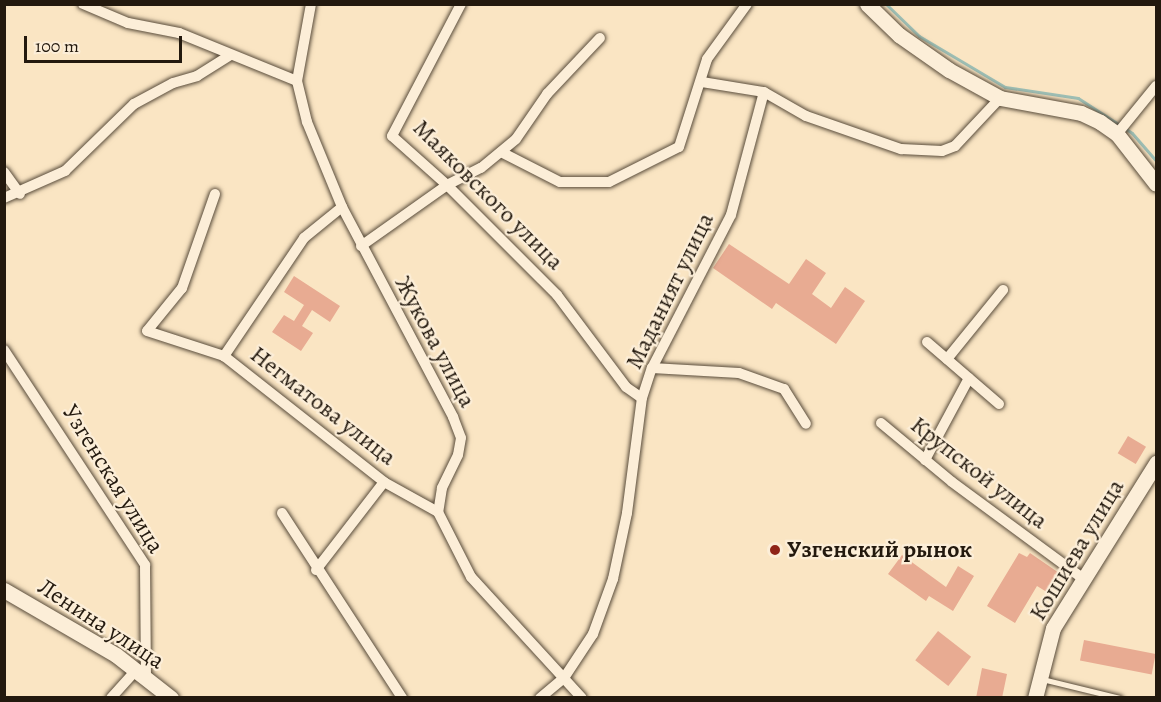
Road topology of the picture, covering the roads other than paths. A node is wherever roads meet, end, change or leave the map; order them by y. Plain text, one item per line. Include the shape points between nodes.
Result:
1 (83, 4) edge
2 (311, 4) edge
3 (461, 4) edge
4 (747, 4) edge
5 (867, 4) edge
6 (600, 38) dead end
7 (229, 56) junction
8 (297, 81) junction
9 (702, 82) junction
10 (1156, 86) edge
11 (765, 92) junction
12 (1000, 98) junction
13 (1117, 134) junction
14 (501, 152) junction
15 (4, 172) edge
16 (447, 184) junction
17 (1156, 184) edge
18 (20, 194) junction
19 (215, 194) dead end
20 (4, 198) edge
21 (342, 207) junction
22 (361, 246) junction
23 (1003, 290) dead end
24 (927, 342) dead end
25 (4, 350) edge
26 (224, 356) junction
27 (947, 359) junction
28 (652, 368) junction
29 (969, 378) junction
30 (642, 398) junction
31 (999, 404) dead end
32 (881, 423) dead end
33 (806, 424) dead end
34 (925, 460) junction
35 (1156, 464) edge
36 (384, 482) junction
37 (438, 512) junction
38 (282, 513) dead end
39 (316, 570) junction
40 (1082, 578) junction
41 (4, 590) edge
42 (141, 674) junction
43 (564, 678) junction
44 (1037, 678) junction
45 (111, 698) edge
46 (171, 698) edge
47 (402, 698) edge
48 (540, 698) edge
49 (582, 698) edge
50 (1035, 698) edge
51 (1120, 698) edge

1 - 7 street via 128,23 179,33
2 - 8 street, Жукова улица
3 - 16 street, Маяковского улица via 392,136
4 - 9 street via 707,59
5 - 12 street via 899,35 949,70
6 - 14 street via 547,94 516,139
7 - 8 street
7 - 18 street via 197,76 134,104 65,171
8 - 21 street, Жукова улица via 308,122
9 - 11 street
9 - 14 street via 679,147 609,182 560,182
10 - 13 street
11 - 12 street via 806,116 901,149 942,150 955,146
11 - 28 street, Маданият улица via 731,215
12 - 13 street via 1081,113
13 - 17 street
14 - 16 street via 481,168
15 - 18 street
16 - 22 street
16 - 30 street, Маяковского улица via 557,295 626,387
18 - 20 street
19 - 26 street via 183,288 147,331
21 - 22 street, Жукова улица
21 - 26 street, Негматова улица via 304,238
22 - 37 street, Жукова улица via 453,417 460,438
23 - 27 street
24 - 27 street
25 - 42 street, Узгенская улица via 145,565
26 - 36 street, Негматова улица
27 - 29 street
28 - 30 street, Маданият улица
28 - 33 street via 739,373 784,389
29 - 31 street
29 - 34 street
30 - 43 street, Маданият улица via 636,457 613,579 593,634
32 - 34 street, Крупской улица
34 - 40 street, Крупской улица
35 - 40 street, Кошиева улица
36 - 37 street, Негматова улица
36 - 39 street
37 - 43 street via 471,577
38 - 39 street
39 - 47 street
40 - 44 street, Кошиева улица via 1053,628
41 - 42 street, Ленина улица via 49,614
42 - 45 street
42 - 46 street, Ленина улица
43 - 48 street
43 - 49 street
44 - 50 street, Кошиева улица
44 - 51 lane

